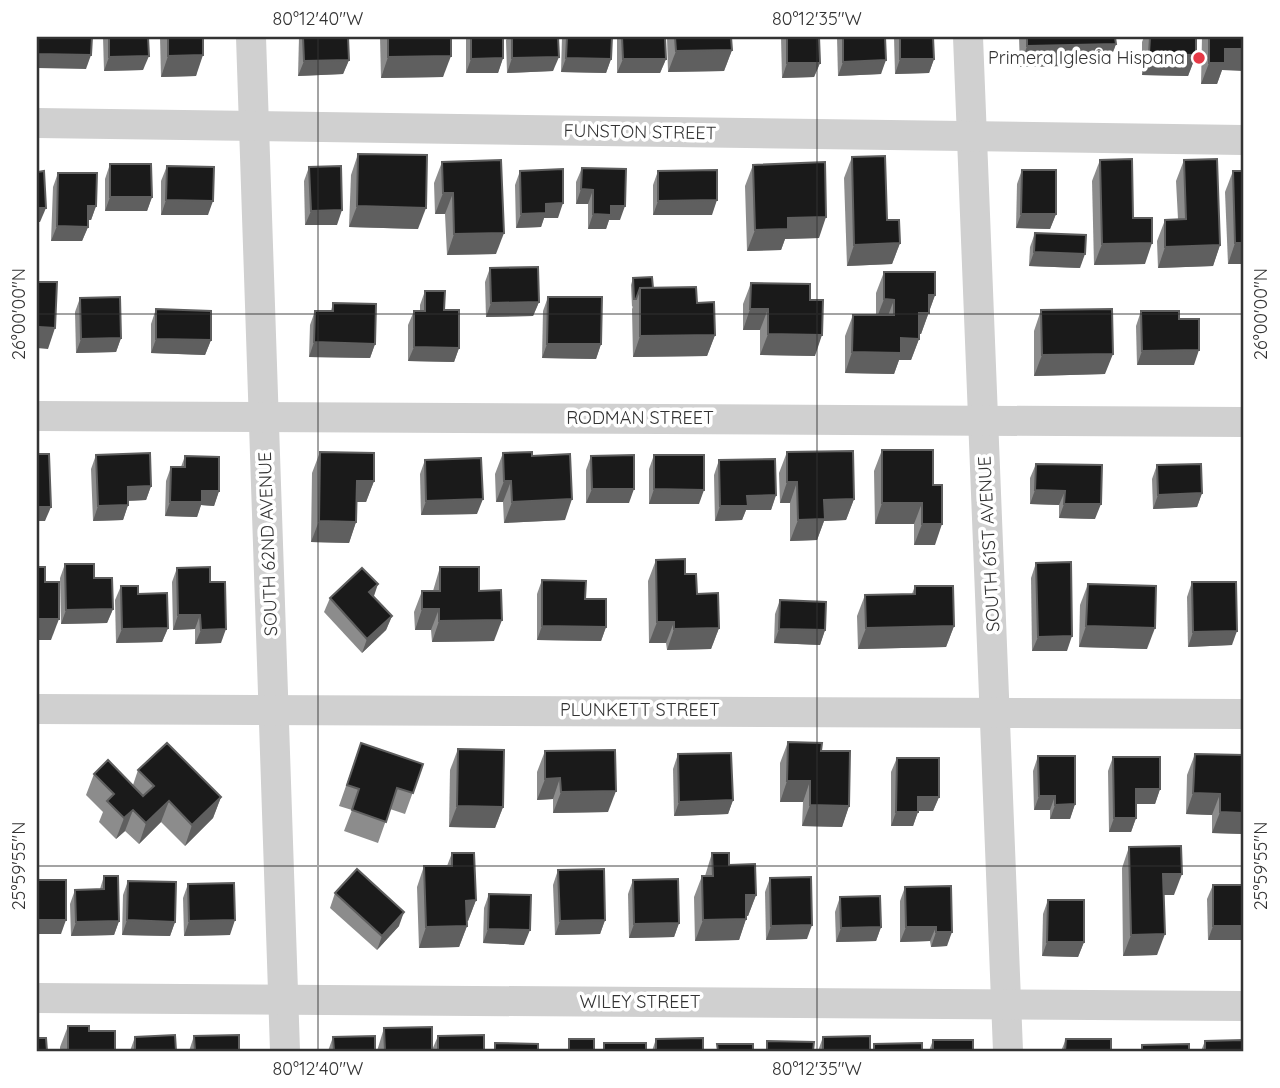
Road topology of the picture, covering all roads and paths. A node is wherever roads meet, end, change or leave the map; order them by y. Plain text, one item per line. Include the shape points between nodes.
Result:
1 (250, 37) edge
2 (968, 37) edge
3 (37, 123) edge
4 (253, 126) junction
5 (971, 136) junction
6 (1243, 140) edge
7 (264, 415) junction
8 (37, 416) edge
9 (983, 420) junction
10 (1243, 422) edge
11 (273, 708) junction
12 (37, 709) edge
13 (997, 712) junction
14 (1243, 713) edge
15 (37, 998) edge
16 (283, 1001) junction
17 (1007, 1005) junction
18 (1243, 1006) edge
19 (285, 1051) edge
20 (1008, 1051) edge

1 - 4 street, SOUTH 62ND AVENUE
2 - 5 street, SOUTH 61ST AVENUE
3 - 4 street, FUNSTON STREET
4 - 5 street, FUNSTON STREET
4 - 7 street, SOUTH 62ND AVENUE
5 - 6 street, FUNSTON STREET
5 - 9 street, SOUTH 61ST AVENUE
7 - 8 street, RODMAN STREET
7 - 9 street, RODMAN STREET
7 - 11 street, SOUTH 62ND AVENUE
9 - 10 street, RODMAN STREET
9 - 13 street, SOUTH 61ST AVENUE
11 - 12 street, PLUNKETT STREET
11 - 13 street, PLUNKETT STREET
11 - 16 street, SOUTH 62ND AVENUE
13 - 14 street, PLUNKETT STREET
13 - 17 street, SOUTH 61ST AVENUE
15 - 16 street, WILEY STREET
16 - 17 street, WILEY STREET
16 - 19 street, SOUTH 62ND AVENUE
17 - 18 street, WILEY STREET
17 - 20 street, SOUTH 61ST AVENUE

